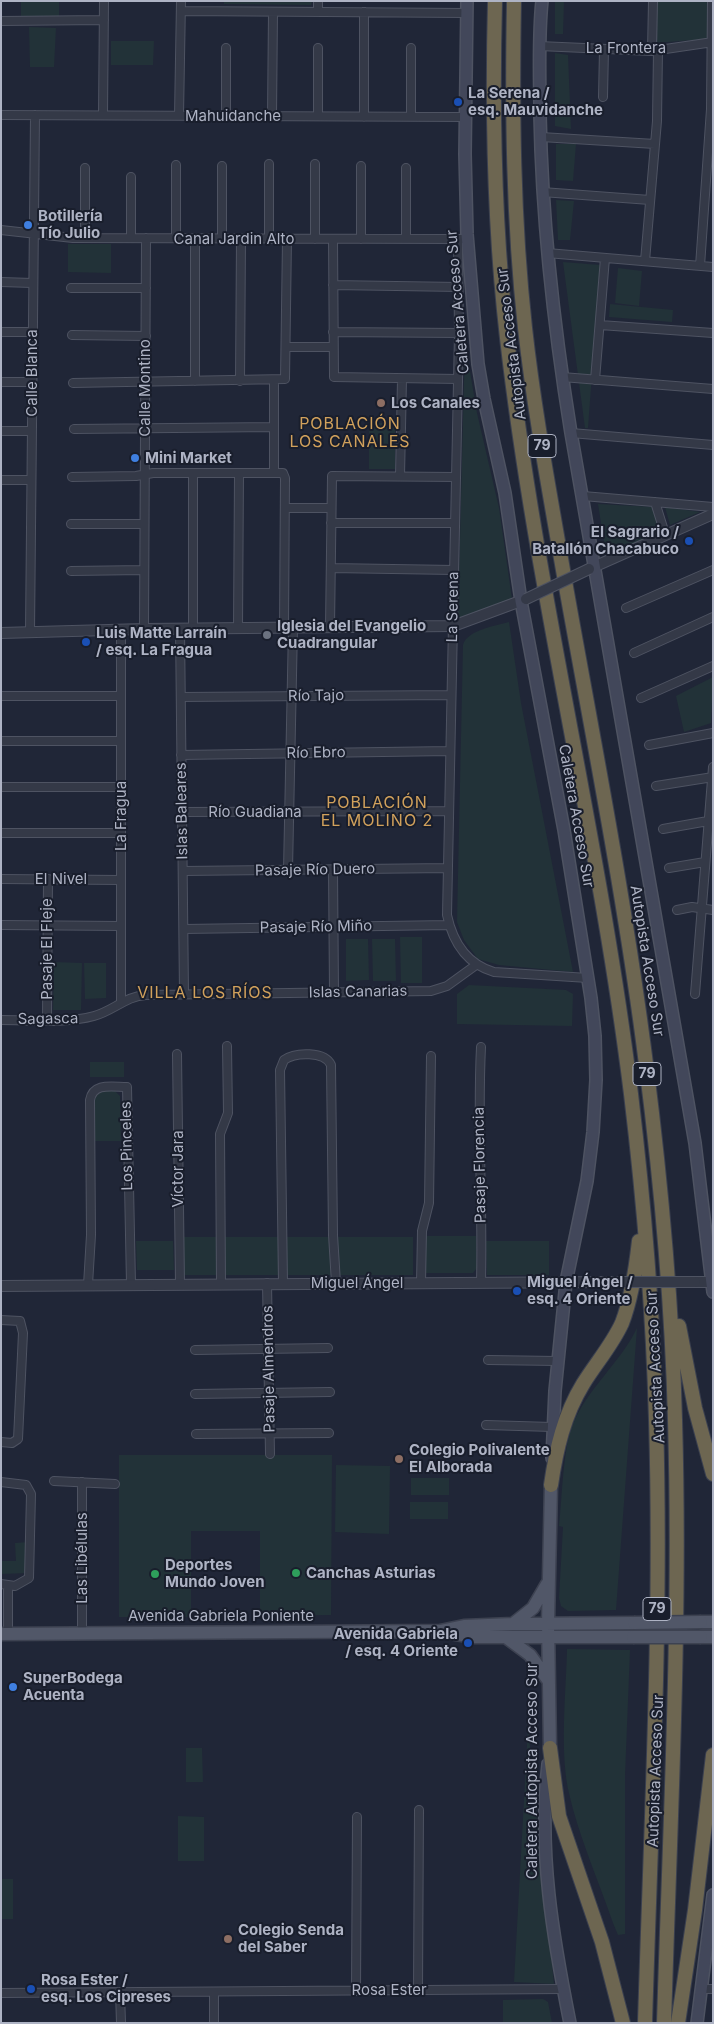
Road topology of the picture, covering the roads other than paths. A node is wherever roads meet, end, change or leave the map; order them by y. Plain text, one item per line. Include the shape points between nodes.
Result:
1 (104, 1) edge
2 (181, 1) edge
3 (318, 1) edge
4 (495, 1) edge
5 (514, 1) edge
6 (542, 1) edge
7 (653, 1) edge
8 (712, 1) edge
9 (467, 7) edge
10 (181, 11) junction
11 (272, 12) junction
12 (318, 12) junction
13 (364, 12) junction
14 (104, 20) junction
15 (1, 21) edge
16 (712, 42) edge
17 (539, 46) junction
18 (226, 48) dead end
19 (318, 48) dead end
20 (411, 48) dead end
21 (604, 49) junction
22 (655, 51) junction
23 (603, 97) dead end
24 (1, 115) edge
25 (35, 115) junction
26 (103, 115) junction
27 (179, 116) junction
28 (226, 116) junction
29 (272, 116) junction
30 (318, 116) junction
31 (364, 117) junction
32 (411, 117) junction
33 (465, 117) junction
34 (541, 137) junction
35 (655, 144) junction
36 (269, 164) dead end
37 (315, 164) dead end
38 (176, 165) dead end
39 (222, 166) dead end
40 (361, 166) dead end
41 (85, 168) dead end
42 (406, 168) dead end
43 (131, 177) dead end
44 (542, 192) junction
45 (650, 200) junction
46 (1, 230) edge
47 (33, 234) junction
48 (85, 238) junction
49 (131, 238) junction
50 (146, 238) junction
51 (176, 238) junction
52 (195, 238) junction
53 (222, 238) junction
54 (241, 238) junction
55 (268, 239) junction
56 (287, 239) junction
57 (315, 239) junction
58 (333, 239) junction
59 (361, 239) junction
60 (406, 239) junction
61 (462, 239) junction
62 (547, 253) junction
63 (605, 258) junction
64 (645, 261) junction
65 (700, 266) junction
66 (713, 267) edge
67 (1, 282) edge
68 (32, 283) junction
69 (333, 285) junction
70 (459, 287) junction
71 (71, 288) dead end
72 (146, 288) junction
73 (600, 325) junction
74 (1, 332) edge
75 (32, 332) junction
76 (332, 332) junction
77 (459, 333) junction
78 (713, 333) edge
79 (72, 335) dead end
80 (146, 336) junction
81 (287, 347) junction
82 (332, 347) junction
83 (562, 378) junction
84 (402, 379) junction
85 (458, 379) junction
86 (595, 380) junction
87 (195, 381) junction
88 (240, 381) junction
89 (274, 381) junction
90 (1, 382) edge
91 (32, 382) junction
92 (145, 382) junction
93 (74, 383) dead end
94 (713, 389) edge
95 (274, 427) junction
96 (145, 428) junction
97 (74, 429) dead end
98 (1, 431) edge
99 (32, 431) junction
100 (571, 433) junction
101 (713, 445) edge
102 (193, 473) junction
103 (239, 473) junction
104 (274, 473) junction
105 (145, 475) junction
106 (400, 476) junction
107 (72, 477) dead end
108 (456, 477) junction
109 (1, 480) edge
110 (31, 480) junction
111 (582, 496) junction
112 (655, 502) junction
113 (285, 508) junction
114 (331, 508) junction
115 (711, 509) edge
116 (331, 523) junction
117 (455, 523) junction
118 (71, 524) dead end
119 (144, 524) junction
120 (665, 534) junction
121 (592, 567) junction
122 (330, 568) junction
123 (71, 570) dead end
124 (144, 570) junction
125 (454, 570) junction
126 (713, 570) edge
127 (524, 600) junction
128 (626, 608) dead end
129 (713, 617) edge
130 (453, 626) junction
131 (289, 627) junction
132 (330, 627) junction
133 (180, 628) junction
134 (193, 628) junction
135 (238, 628) junction
136 (121, 629) junction
137 (144, 629) junction
138 (30, 632) junction
139 (1, 633) edge
140 (634, 654) dead end
141 (713, 666) edge
142 (451, 695) junction
143 (1, 696) edge
144 (121, 696) junction
145 (292, 696) junction
146 (181, 697) junction
147 (641, 698) dead end
148 (713, 733) edge
149 (1, 741) edge
150 (121, 741) junction
151 (649, 745) dead end
152 (450, 751) junction
153 (291, 753) junction
154 (182, 755) junction
155 (713, 767) edge
156 (712, 776) edge
157 (656, 786) dead end
158 (1, 787) edge
159 (121, 787) junction
160 (449, 811) junction
161 (182, 812) junction
162 (290, 812) junction
163 (708, 821) junction
164 (663, 829) dead end
165 (1, 833) edge
166 (121, 833) junction
167 (710, 842) edge
168 (705, 862) junction
169 (448, 868) junction
170 (669, 868) dead end
171 (288, 870) junction
172 (333, 870) junction
173 (183, 871) junction
174 (1, 879) edge
175 (48, 879) junction
176 (121, 880) junction
177 (702, 908) junction
178 (677, 910) dead end
179 (713, 910) edge
180 (449, 925) junction
181 (1, 926) edge
182 (48, 926) junction
183 (121, 926) junction
184 (334, 926) junction
185 (184, 928) junction
186 (476, 965) junction
187 (588, 978) junction
188 (334, 992) junction
189 (184, 994) junction
190 (695, 994) dead end
191 (122, 1002) junction
192 (47, 1019) junction
193 (1, 1020) edge
194 (227, 1046) dead end
195 (480, 1047) dead end
196 (177, 1054) dead end
197 (431, 1056) dead end
198 (641, 1195) junction
199 (667, 1263) junction
200 (481, 1282) junction
201 (566, 1282) junction
202 (336, 1283) junction
203 (421, 1283) junction
204 (131, 1284) junction
205 (180, 1284) junction
206 (221, 1284) junction
207 (267, 1284) junction
208 (283, 1284) junction
209 (88, 1285) junction
210 (1, 1286) edge
211 (712, 1286) edge
212 (1, 1320) edge
213 (328, 1348) dead end
214 (268, 1349) junction
215 (195, 1350) dead end
216 (488, 1360) dead end
217 (557, 1361) junction
218 (330, 1392) dead end
219 (269, 1393) junction
220 (195, 1394) dead end
221 (486, 1426) dead end
222 (552, 1427) junction
223 (329, 1433) dead end
224 (196, 1434) dead end
225 (270, 1434) junction
226 (1, 1442) edge
227 (270, 1454) dead end
228 (713, 1474) edge
229 (54, 1481) dead end
230 (1, 1482) edge
231 (82, 1482) junction
232 (114, 1484) dead end
233 (551, 1485) junction
234 (549, 1580) junction
235 (4, 1585) edge
236 (707, 1622) edge
237 (548, 1623) junction
238 (513, 1624) junction
239 (440, 1631) junction
240 (82, 1633) junction
241 (4, 1634) edge
242 (548, 1637) junction
243 (707, 1637) edge
244 (507, 1638) junction
245 (548, 1682) junction
246 (550, 1748) junction
247 (713, 1755) edge
248 (419, 1810) dead end
249 (358, 1817) dead end
250 (713, 1895) edge
251 (700, 1988) junction
252 (713, 1988) edge
253 (418, 1990) junction
254 (564, 1990) junction
255 (356, 1991) junction
256 (120, 1992) junction
257 (214, 1992) junction
258 (1, 1993) edge
259 (121, 2023) edge
260 (214, 2023) edge
261 (570, 2023) edge
262 (623, 2023) edge
263 (645, 2023) edge
264 (664, 2023) edge
265 (678, 2023) edge
266 (696, 2023) edge

1 - 14 street
2 - 10 street
3 - 12 street
4 - 198 highway, Autopista Acceso Sur / 79 via 494,168 501,280 512,374 527,479 617,992
5 - 199 highway, Autopista Acceso Sur / 79 via 515,196 529,364 636,992
6 - 17 main road
7 - 22 street
8 - 16 street
9 - 13 street
9 - 33 main road, Caletera Acceso Sur
10 - 11 street
10 - 27 street
11 - 12 street
11 - 29 street
12 - 13 street
13 - 31 street
14 - 15 street
14 - 26 street
16 - 22 street, La Frontera
16 - 65 street via 710,135
17 - 21 street, La Frontera
17 - 34 main road
18 - 28 street
19 - 30 street
20 - 32 street
21 - 22 street, La Frontera
21 - 23 street
22 - 35 street
24 - 25 street, Mahuidanche
25 - 26 street, Mahuidanche
25 - 47 street, Calle Blanca
26 - 27 street, Mahuidanche
27 - 28 street, Mahuidanche
28 - 29 street, Mahuidanche
29 - 30 street, Mahuidanche
30 - 31 street, Mahuidanche
31 - 32 street, Mahuidanche
32 - 33 street, Mahuidanche
33 - 61 main road, Caletera Acceso Sur
34 - 35 street
34 - 44 main road
35 - 45 street
36 - 55 street
37 - 57 street
38 - 51 street
39 - 53 street
40 - 59 street
41 - 48 street
42 - 60 street
43 - 49 street
44 - 45 street
44 - 62 main road
45 - 64 street
46 - 47 street, Canal Jardin Alto
47 - 48 street, Canal Jardin Alto
47 - 68 street, Calle Blanca
48 - 49 street, Canal Jardin Alto
49 - 50 street, Canal Jardin Alto
50 - 51 street, Canal Jardin Alto
50 - 72 street, Calle Montino
51 - 52 street, Canal Jardin Alto
52 - 53 street, Canal Jardin Alto
52 - 87 street
53 - 54 street, Canal Jardin Alto
54 - 55 street, Canal Jardin Alto
54 - 88 street
55 - 56 street, Canal Jardin Alto
56 - 57 street, Canal Jardin Alto
56 - 81 street
57 - 58 street, Canal Jardin Alto
58 - 59 street, Canal Jardin Alto
58 - 69 street
59 - 60 street, Canal Jardin Alto
60 - 61 street, Canal Jardin Alto
61 - 70 street, La Serena
61 - 127 main road, Caletera Acceso Sur via 480,373
62 - 63 street
62 - 83 main road
63 - 64 street
63 - 73 street
64 - 65 street
65 - 66 street
67 - 68 street
68 - 75 street, Calle Blanca
69 - 70 street
69 - 76 street
70 - 77 street, La Serena
71 - 72 street
72 - 80 street, Calle Montino
73 - 78 street
73 - 86 street
74 - 75 street
75 - 91 street, Calle Blanca
76 - 77 street
76 - 82 street
77 - 85 street, La Serena
79 - 80 street
80 - 92 street, Calle Montino
81 - 82 street
81 - 89 street via 285,379
82 - 84 street via 334,377
83 - 86 street
83 - 100 main road
84 - 85 street
84 - 106 street
85 - 108 street, La Serena
86 - 94 street
87 - 88 street
87 - 92 street
88 - 89 street
89 - 95 street
90 - 91 street
91 - 99 street, Calle Blanca
92 - 93 street
92 - 96 street, Calle Montino
95 - 96 street
95 - 104 street
96 - 97 street
96 - 105 street, Calle Montino
98 - 99 street
99 - 110 street, Calle Blanca
100 - 101 street
100 - 111 main road
102 - 103 street
102 - 105 street
102 - 134 street
103 - 104 street
103 - 135 street
104 - 113 street via 284,474
105 - 107 street
105 - 119 street, Calle Montino
106 - 108 street
106 - 114 street via 332,476
108 - 117 street, La Serena
109 - 110 street
110 - 138 street, Calle Blanca
111 - 112 street
111 - 121 main road
112 - 115 street
112 - 120 street
113 - 114 street
113 - 131 street
114 - 116 street
115 - 120 street
116 - 117 street
116 - 122 street
117 - 125 street, La Serena
118 - 119 street
119 - 124 street, Calle Montino
120 - 121 street
121 - 127 street, bridge
121 - 211 main road via 694,1134
122 - 125 street
122 - 132 street
123 - 124 street
124 - 137 street, Calle Montino
125 - 130 street, La Serena
126 - 128 street
127 - 130 street
127 - 187 main road, Caletera Acceso Sur
129 - 140 street
130 - 132 street
130 - 142 street, La Serena
131 - 132 street
131 - 135 street
131 - 145 street
133 - 134 street
133 - 137 street
133 - 146 street, Islas Baleares
134 - 135 street
136 - 137 street
136 - 138 street
136 - 144 street, La Fragua
138 - 139 street
141 - 147 street
142 - 145 street, Río Tajo
142 - 152 street, La Serena
143 - 144 street
144 - 150 street, La Fragua
145 - 146 street, Río Tajo
145 - 153 street
146 - 154 street, Islas Baleares
148 - 151 street
149 - 150 street
150 - 159 street, La Fragua
152 - 153 street, Río Ebro
152 - 160 street, La Serena
153 - 154 street, Río Ebro
153 - 162 street
154 - 161 street, Islas Baleares
155 - 156 street
156 - 157 street
156 - 163 street
158 - 159 street
159 - 166 street, La Fragua
160 - 162 street, Río Guadiana
160 - 169 street, La Serena
161 - 162 street, Río Guadiana
161 - 173 street, Islas Baleares
162 - 171 street
163 - 164 street
163 - 167 street
165 - 166 street
166 - 176 street, La Fragua
167 - 168 street
168 - 170 street
168 - 177 street
169 - 172 street, Pasaje Río Duero
169 - 180 street, La Serena
171 - 172 street, Pasaje Río Duero
171 - 173 street, Pasaje Río Duero
172 - 184 street
173 - 185 street, Islas Baleares
174 - 175 street, El Nivel
175 - 176 street, El Nivel
175 - 182 street, Pasaje El Fleje
176 - 183 street, La Fragua
177 - 178 street
177 - 179 street
177 - 190 street
180 - 184 street, Pasaje Río Miño
180 - 186 street, La Serena via 458,946
181 - 182 street
182 - 183 street
182 - 192 street, Pasaje El Fleje
183 - 191 street, La Fragua
184 - 185 street, Pasaje Río Miño
184 - 188 street
185 - 189 street, Islas Baleares
186 - 187 street via 494,972
186 - 188 street, Islas Canarias via 437,990
187 - 201 main road, Caletera Acceso Sur via 596,1054 593,1132 587,1181
188 - 189 street, Islas Canarias
189 - 191 street, Islas Canarias via 141,995
191 - 192 street, Sagasca via 92,1017
192 - 193 street, Sagasca
194 - 206 street via 228,1113 220,1134
195 - 200 street, Pasaje Florencia
196 - 205 street, Víctor Jara
197 - 203 street via 429,1203 422,1231
198 - 233 highway via 637,1259 627,1309 617,1334 583,1384 570,1411 558,1446
198 - 263 highway, Autopista Acceso Sur / 79 via 654,1372 657,1488 656,1669
199 - 228 highway via 690,1386
199 - 264 highway, Autopista Acceso Sur / 79 via 674,1380 677,1555
200 - 201 street, Miguel Ángel
200 - 203 street, Miguel Ángel
201 - 211 street, Miguel Ángel, bridge via 696,1282
201 - 217 main road, Caletera Acceso Sur
202 - 203 street, Miguel Ángel
202 - 208 street, Miguel Ángel
202 - 208 street via 331,1065 322,1056 293,1056 284,1060 280,1070
204 - 205 street, Miguel Ángel
204 - 209 street, Miguel Ángel
204 - 209 street, Los Pinceles via 127,1087 102,1086 93,1092 90,1100
205 - 206 street, Miguel Ángel
206 - 207 street, Miguel Ángel
207 - 208 street, Miguel Ángel
207 - 214 street, Pasaje Almendros
209 - 210 street, Miguel Ángel
212 - 226 street via 20,1321 23,1333 18,1439 12,1443
213 - 214 street
214 - 215 street
214 - 219 street, Pasaje Almendros
216 - 217 street
217 - 222 main road, Caletera Acceso Sur
218 - 219 street
219 - 220 street
219 - 225 street, Pasaje Almendros
221 - 222 street
222 - 233 main road, Caletera Acceso Sur
223 - 225 street
224 - 225 street
225 - 227 street, Pasaje Almendros
229 - 231 street
230 - 235 street via 26,1485 32,1494 29,1578 20,1584
231 - 232 street
231 - 240 street, Las Libélulas
233 - 234 main road, Caletera Acceso Sur
234 - 237 main road, Caletera Acceso Sur
234 - 238 main road via 533,1608
235 - 241 street
236 - 237 main road, Avenida Gabriela Poniente, bridge
237 - 238 main road, Avenida Gabriela Poniente
237 - 242 main road, Caletera Acceso Sur
238 - 239 main road, Avenida Gabriela Poniente via 464,1626
239 - 240 main road, Avenida Gabriela Poniente
239 - 244 main road, Avenida Gabriela Poniente via 466,1637
240 - 241 main road, Avenida Gabriela Poniente
242 - 243 main road, Avenida Gabriela Poniente, bridge
242 - 244 main road, Avenida Gabriela Poniente
242 - 245 main road, Caletera Autopista Acceso Sur
244 - 245 main road via 530,1655
245 - 246 main road, Caletera Autopista Acceso Sur
246 - 254 main road, Caletera Autopista Acceso Sur via 545,1814 546,1866
246 - 262 highway via 559,1816 602,1942
247 - 265 highway
248 - 253 street
249 - 255 street
250 - 251 main road
251 - 252 street
251 - 266 main road
253 - 254 street, Rosa Ester
253 - 255 street, Rosa Ester
254 - 261 main road, Caletera Autopista Acceso Sur
255 - 257 street, Rosa Ester
256 - 257 street, Rosa Ester
256 - 258 street, Rosa Ester
256 - 259 street
257 - 260 street

